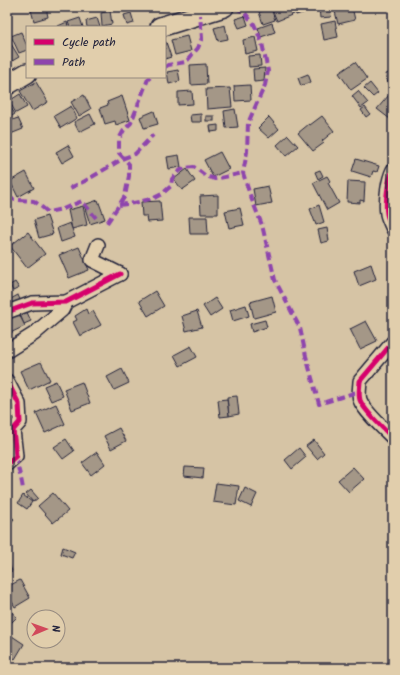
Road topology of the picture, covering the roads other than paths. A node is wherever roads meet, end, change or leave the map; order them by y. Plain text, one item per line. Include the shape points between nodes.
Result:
1 (224, 7) edge
2 (163, 26) edge
3 (26, 73) edge
4 (7, 84) edge
5 (393, 170) edge
6 (393, 229) edge
7 (98, 245) dead end
8 (66, 302) junction
9 (7, 312) edge
10 (393, 342) edge
11 (7, 351) edge
12 (7, 381) edge
13 (393, 438) edge
14 (7, 464) edge

1 - 2 main road
3 - 4 main road
5 - 6 street via 388,190 387,214
7 - 8 street via 92,260 120,274
8 - 9 street via 32,303
8 - 11 street via 62,310 34,334
10 - 13 street via 360,381 360,400
12 - 14 street via 19,404 20,422 13,430 16,456

